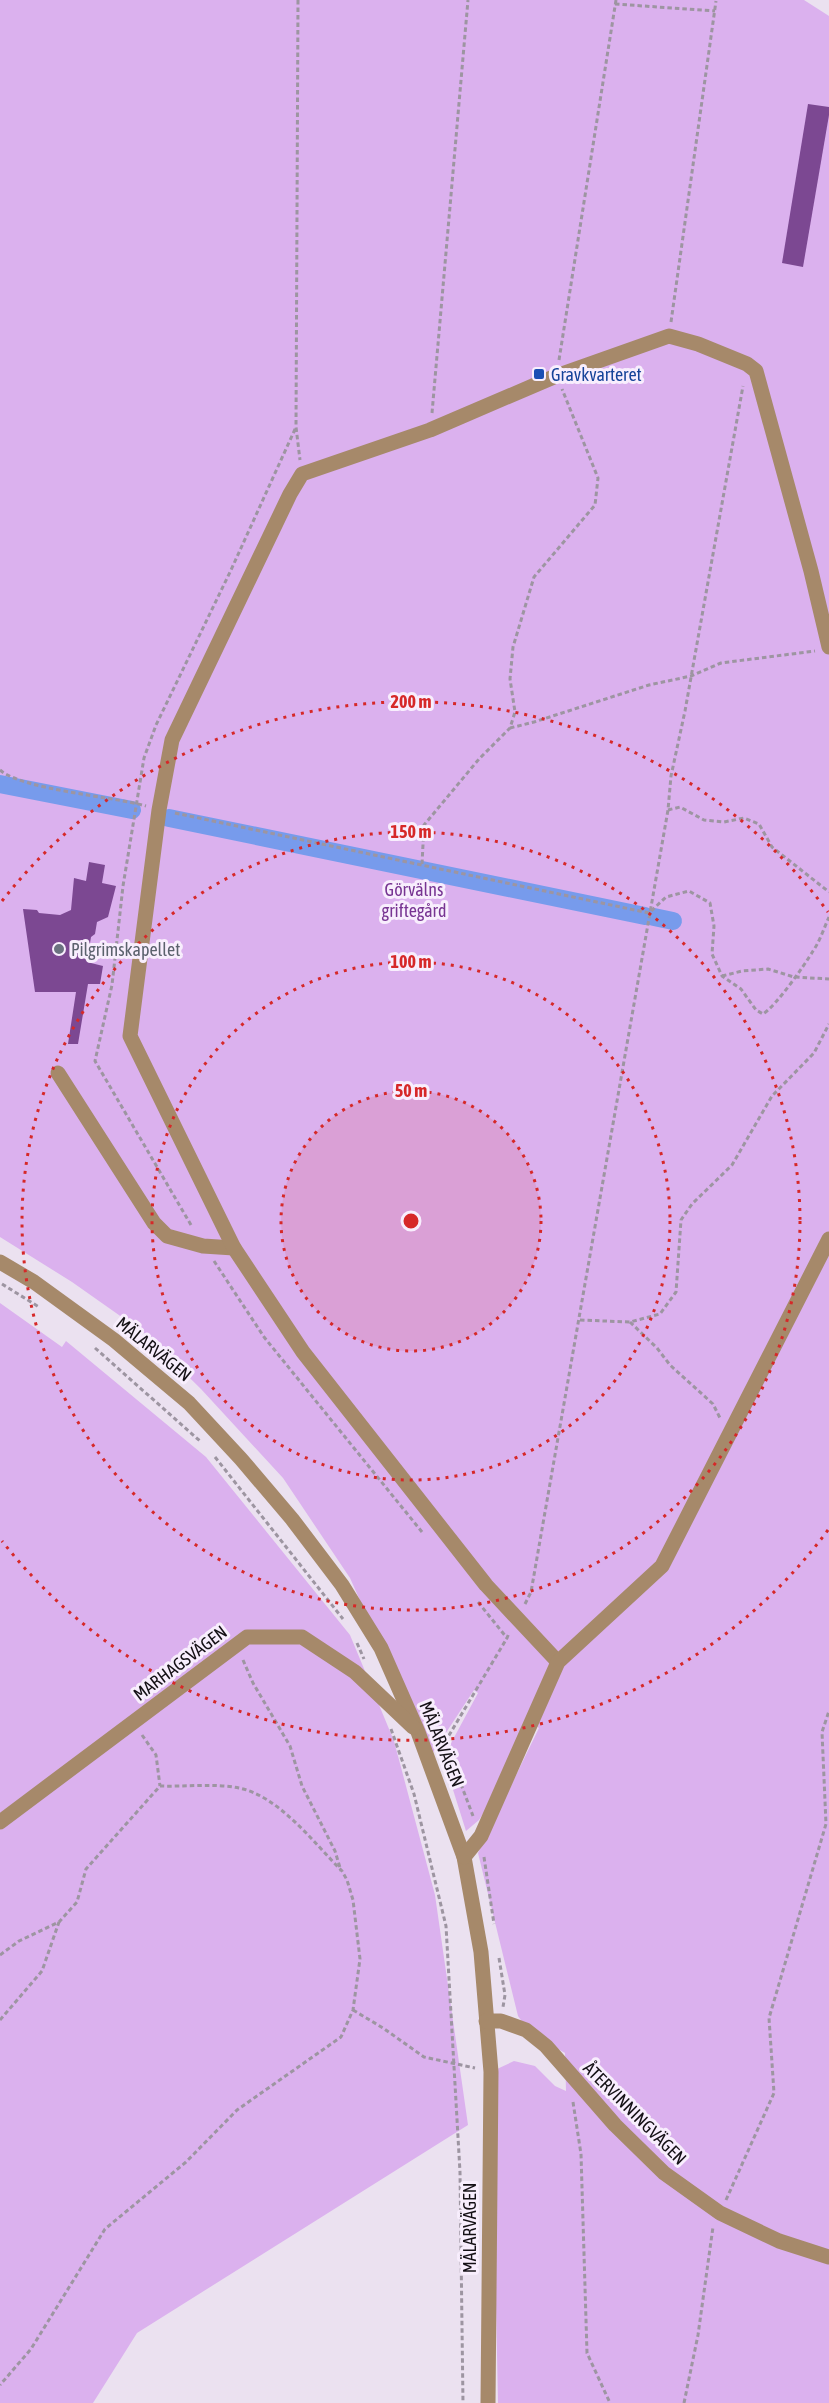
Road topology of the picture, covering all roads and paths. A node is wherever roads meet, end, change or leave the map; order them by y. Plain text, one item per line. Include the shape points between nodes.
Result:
1 (298, 0) edge
2 (468, 0) edge
3 (616, 2) edge
4 (716, 2) dead end
5 (715, 11) junction
6 (669, 336) junction
7 (747, 364) junction
8 (556, 376) junction
9 (296, 427) junction
10 (430, 430) junction
11 (302, 474) junction
12 (823, 649) edge
13 (691, 676) junction
14 (510, 728) junction
15 (0, 770) edge
16 (136, 803) junction
17 (159, 810) junction
18 (668, 810) junction
19 (422, 865) junction
20 (829, 892) edge
21 (649, 913) junction
22 (829, 917) edge
23 (722, 976) junction
24 (794, 977) junction
25 (829, 979) edge
26 (829, 1024) edge
27 (58, 1072) dead end
28 (829, 1239) edge
29 (203, 1246) junction
30 (234, 1248) junction
31 (0, 1262) edge
32 (0, 1282) edge
33 (48, 1313) dead end
34 (580, 1320) junction
35 (630, 1322) junction
36 (94, 1347) dead end
37 (729, 1435) junction
38 (207, 1447) dead end
39 (214, 1456) dead end
40 (427, 1538) dead end
41 (478, 1602) dead end
42 (518, 1618) junction
43 (345, 1623) dead end
44 (507, 1638) junction
45 (357, 1642) dead end
46 (236, 1645) junction
47 (558, 1662) junction
48 (366, 1664) dead end
49 (829, 1711) edge
50 (133, 1722) junction
51 (391, 1728) dead end
52 (418, 1732) junction
53 (430, 1764) junction
54 (160, 1786) junction
55 (0, 1822) edge
56 (464, 1857) junction
57 (342, 1872) junction
58 (59, 1922) junction
59 (0, 1955) edge
60 (353, 2010) junction
61 (0, 2020) edge
62 (486, 2021) junction
63 (454, 2063) junction
64 (491, 2072) junction
65 (569, 2073) junction
66 (720, 2213) junction
67 (829, 2257) edge
68 (0, 2385) edge
69 (463, 2403) edge
70 (488, 2403) edge
71 (610, 2403) edge
72 (684, 2403) edge

1 - 9 path
2 - 10 path
3 - 5 path
3 - 8 path
4 - 5 path
5 - 6 path
6 - 7 street
6 - 8 street
7 - 12 street via 756,370 811,571
7 - 13 path
8 - 10 street
8 - 14 path via 598,478 595,505 534,577 513,647 510,679 515,712
9 - 11 path
9 - 16 path via 156,725 144,758
10 - 11 street
11 - 17 street via 172,740
12 - 13 path via 721,663
13 - 14 path
13 - 18 path
14 - 19 path via 424,825
15 - 16 path via 8,777
16 - 17 path
16 - 29 path via 112,985 95,1061
17 - 19 path
17 - 30 street via 130,1036
18 - 20 path via 680,807 704,820 744,818 759,824 772,846
18 - 21 path
19 - 21 path
21 - 23 path via 666,897 689,891 710,903 714,926 712,954
21 - 34 path
22 - 24 path via 814,950
23 - 24 path via 768,969
23 - 24 path via 741,989 763,1014
24 - 25 path
26 - 35 path via 814,1053 771,1096 732,1165 681,1220 676,1292 660,1314
27 - 29 street via 154,1223 167,1236
28 - 37 street
29 - 30 street
29 - 40 path via 264,1336
30 - 42 street via 303,1352 486,1585
31 - 52 street, MÄLARVÄGEN via 114,1340 189,1403 241,1459 342,1585 381,1648
32 - 33 path
34 - 35 path
34 - 42 path via 531,1592
35 - 37 path via 713,1404
36 - 38 path
37 - 47 street via 662,1566
39 - 43 path
41 - 44 path
42 - 44 path
42 - 47 street
44 - 53 path
45 - 48 path
46 - 50 street, MARHAGSVÄGEN
46 - 52 street, MARHAGSVÄGEN via 247,1636 302,1637 355,1672
46 - 57 path via 290,1746 302,1786
47 - 56 street via 481,1836
49 - 66 path via 822,1732 826,1824 769,2018 774,2093
50 - 54 path via 156,1755
50 - 55 street, MARHAGSVÄGEN
51 - 63 path via 414,1794 446,1926
52 - 53 street, MÄLARVÄGEN
53 - 56 street, MÄLARVÄGEN
54 - 57 path via 237,1788 255,1793 278,1807
54 - 58 path via 86,1869 77,1902
56 - 62 street, MÄLARVÄGEN via 481,1952
57 - 60 path via 353,1900 360,1959
58 - 59 path
58 - 61 path via 42,1971
60 - 63 path via 424,2056
60 - 68 path via 341,2037 237,2110 186,2162 105,2229 31,2349
62 - 64 street, MÄLARVÄGEN
62 - 65 street, ÅTERVINNINGVÄGEN via 501,2021 526,2030
63 - 64 path
63 - 69 path via 460,2172
64 - 70 street, MÄLARVÄGEN
65 - 66 street, ÅTERVINNINGVÄGEN via 664,2173
65 - 71 path via 581,2154 587,2353
66 - 67 street, ÅTERVINNINGVÄGEN via 778,2241
66 - 72 path via 711,2231 698,2335

